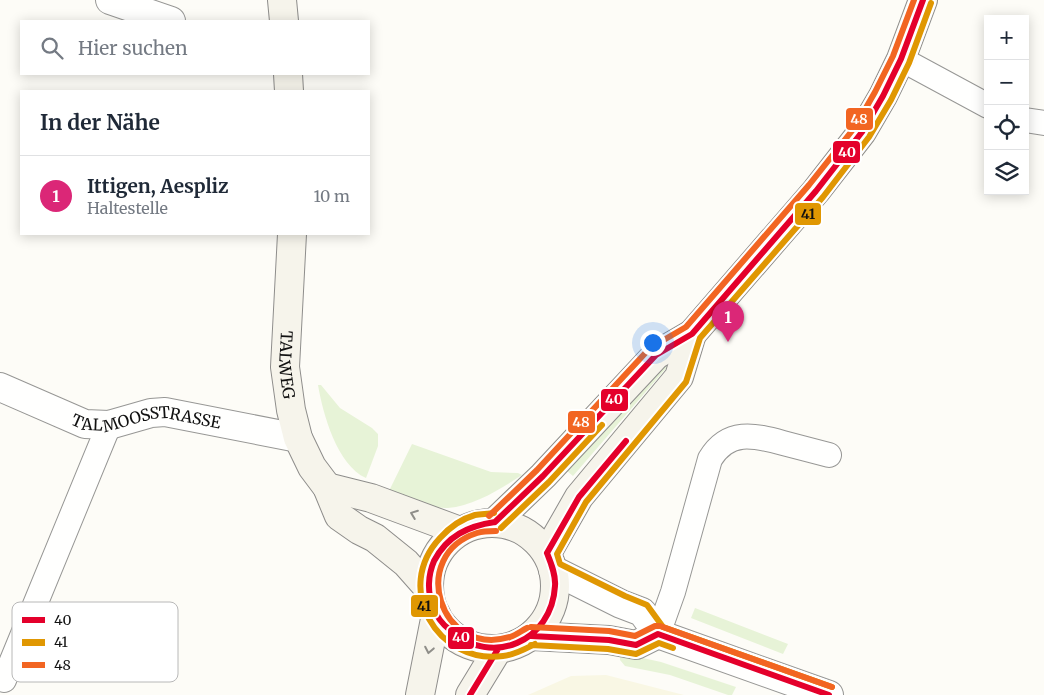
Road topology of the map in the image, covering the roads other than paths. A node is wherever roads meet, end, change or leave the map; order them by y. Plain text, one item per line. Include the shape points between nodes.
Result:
1 (110, 0) edge
2 (282, 0) edge
3 (923, 0) edge
4 (168, 20) edge
5 (284, 20) edge
6 (900, 60) junction
7 (288, 75) edge
8 (289, 90) edge
9 (986, 105) edge
10 (1029, 121) edge
11 (1044, 123) edge
12 (292, 235) edge
13 (692, 334) junction
14 (0, 387) edge
15 (109, 425) junction
16 (298, 438) junction
17 (829, 456) dead end
18 (327, 487) junction
19 (496, 522) junction
20 (460, 531) junction
21 (550, 562) junction
22 (36, 602) edge
23 (432, 602) junction
24 (658, 634) junction
25 (531, 636) junction
26 (498, 649) junction
27 (12, 661) edge
28 (4, 680) dead end
29 (420, 695) edge
30 (470, 695) edge
31 (828, 695) edge

1 - 4 street
2 - 5 street
3 - 6 street
6 - 9 lane
6 - 13 street via 862,132 822,184
7 - 8 street
10 - 11 lane
12 - 16 street, TALWEG via 284,367
13 - 19 street via 656,355
13 - 21 street via 679,377 579,497
14 - 15 street, TALMOOSSTRASSE via 85,424
15 - 16 street, TALMOOSSTRASSE via 151,412 165,412
15 - 22 lane
16 - 18 street, TALWEG via 312,467
17 - 24 lane via 757,436 727,441 716,450 710,459
20 -> 18 street via 371,498
18 - 23 street, TALWEG via 339,516 375,538 406,563
19 - 20 street via 477,524
19 - 21 street via 516,527 533,538
20 - 23 street via 433,562 430,576
21 - 24 street via 622,604 642,612
21 - 25 street via 556,585 554,600 549,614
23 - 26 street via 451,634 473,646
23 -> 29 street
24 - 25 street via 636,645 609,640
24 - 31 street
25 - 26 street via 515,645
26 - 30 street
27 - 28 lane

